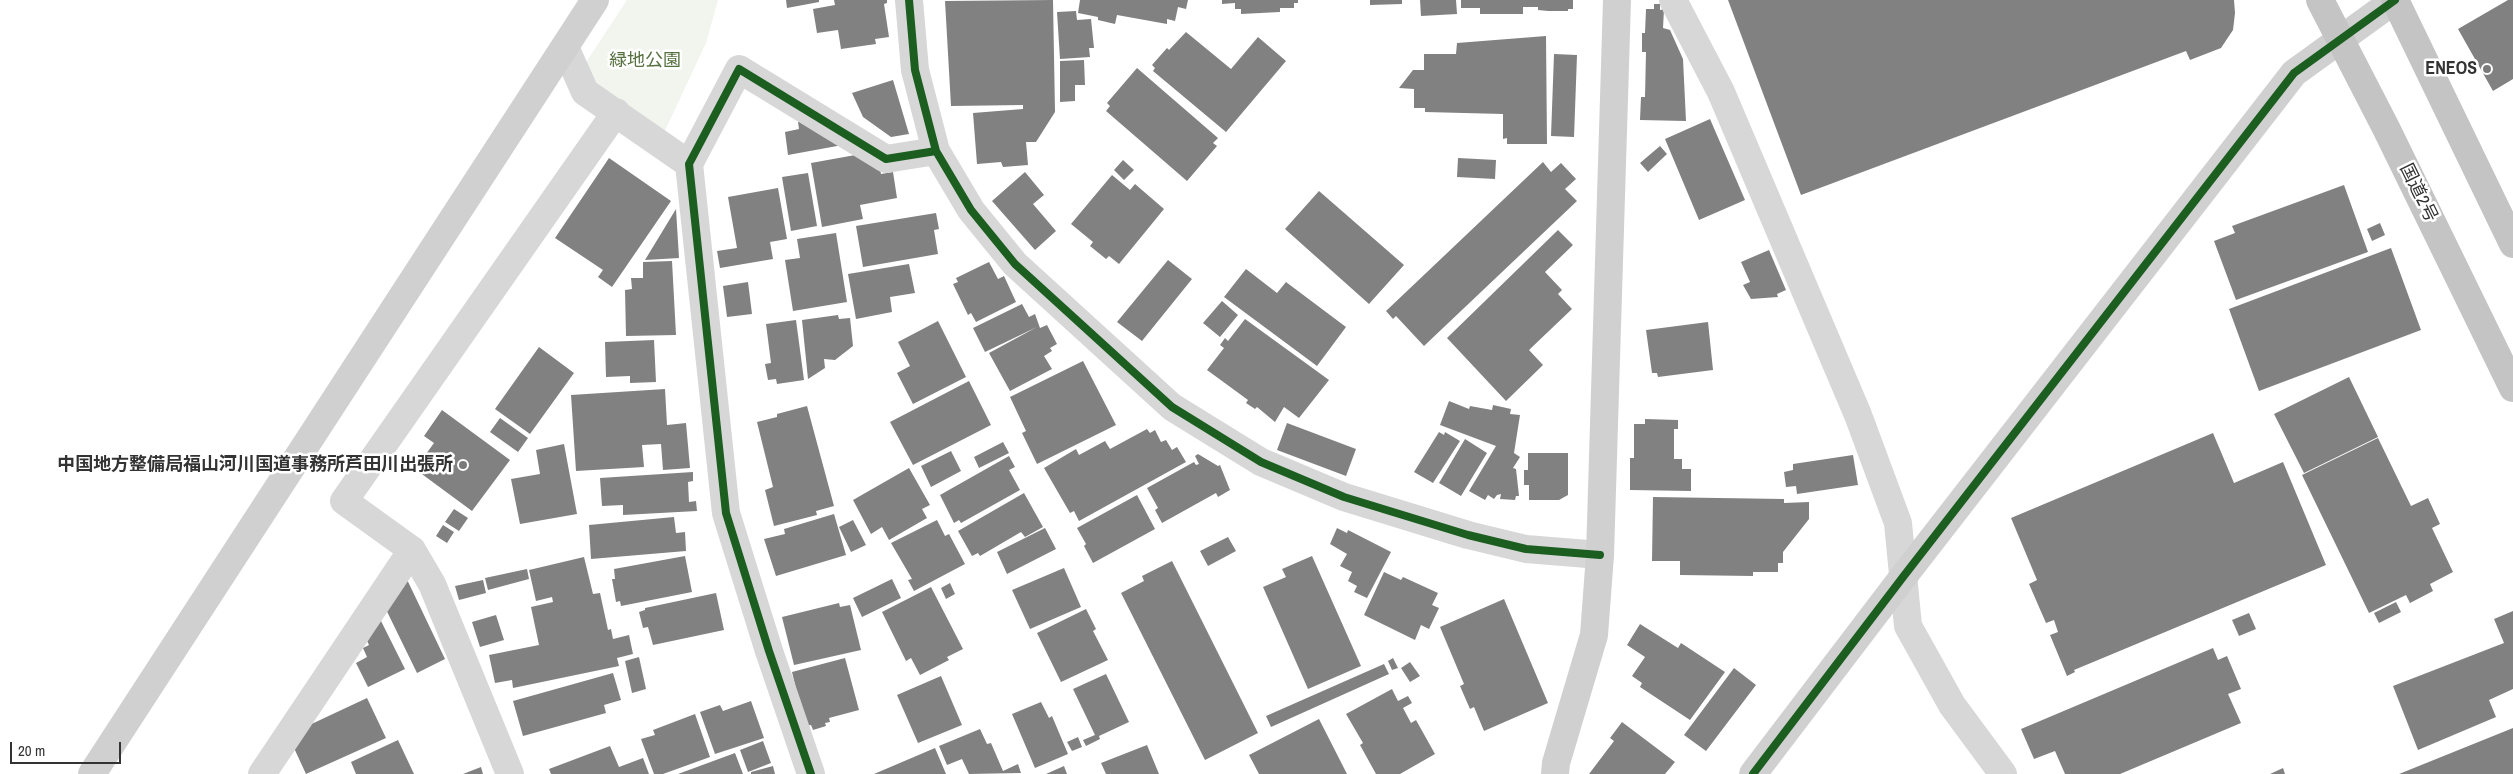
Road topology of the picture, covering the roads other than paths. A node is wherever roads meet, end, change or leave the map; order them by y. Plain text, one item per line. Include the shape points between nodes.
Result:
1 (595, 0) edge
2 (908, 0) edge
3 (1618, 0) edge
4 (1673, 0) edge
5 (2320, 0) edge
6 (2395, 0) edge
7 (2341, 38) junction
8 (565, 46) junction
9 (616, 112) junction
10 (936, 151) junction
11 (689, 164) junction
12 (2513, 244) edge
13 (2513, 388) edge
14 (412, 550) junction
15 (1600, 556) junction
16 (1903, 576) junction
17 (92, 774) edge
18 (262, 774) edge
19 (510, 774) edge
20 (811, 774) edge
21 (1555, 774) edge
22 (1752, 774) edge
23 (2003, 774) edge

1 - 8 street
2 - 10 street via 915,70
3 - 15 street
4 - 16 street via 1721,92 1858,415 1898,523
5 - 7 highway, 国道2号
6 - 7 street
6 - 12 highway
7 - 13 highway, 国道2号
7 - 16 street via 2294,73
8 - 9 street via 584,92
8 - 17 street
9 - 11 street
9 - 14 street via 344,501
10 - 11 street via 886,159 739,69
10 - 15 street via 971,210 1016,264 1172,407 1261,462 1344,497 1468,535 1526,549
11 - 20 street via 726,514
14 - 18 street
14 - 19 street via 432,584
15 - 21 street via 1594,635
16 - 22 street
16 - 23 street via 1908,626 1952,705

